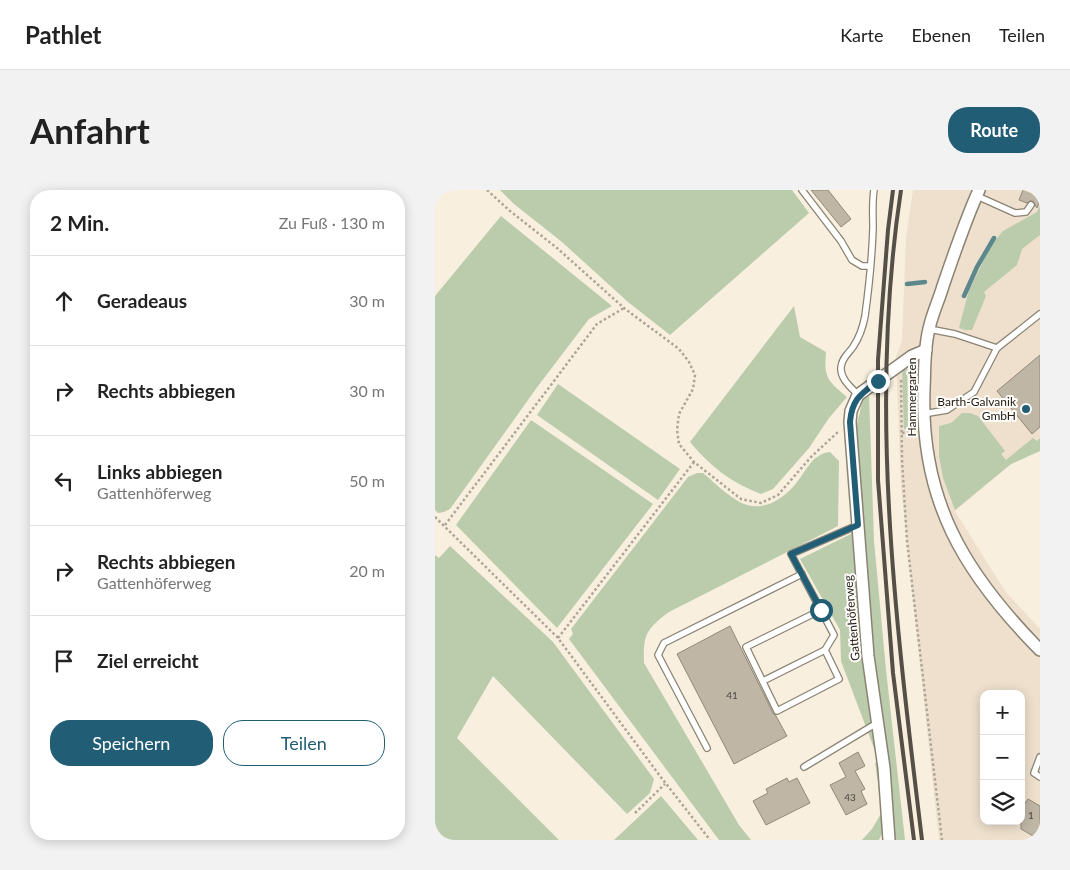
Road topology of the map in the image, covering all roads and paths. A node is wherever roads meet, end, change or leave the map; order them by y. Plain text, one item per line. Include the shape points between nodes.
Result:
1 (487, 190) edge
2 (802, 190) edge
3 (873, 190) edge
4 (978, 193) edge
5 (1031, 205) dead end
6 (870, 266) junction
7 (624, 308) junction
8 (1040, 314) edge
9 (929, 329) junction
10 (997, 348) junction
11 (926, 350) junction
12 (901, 363) junction
13 (858, 395) junction
14 (923, 414) junction
15 (850, 422) junction
16 (694, 462) junction
17 (435, 517) edge
18 (858, 525) junction
19 (445, 526) junction
20 (802, 574) junction
21 (821, 610) junction
22 (558, 638) junction
23 (825, 650) junction
24 (1040, 650) edge
25 (763, 682) junction
26 (877, 723) junction
27 (707, 748) dead end
28 (1040, 757) edge
29 (804, 767) dead end
30 (1040, 777) edge
31 (665, 784) junction
32 (635, 813) dead end
33 (710, 840) edge
34 (889, 840) edge
35 (941, 840) edge

1 - 7 path
2 - 6 lane via 852,260 862,266
3 - 6 lane
4 - 5 lane via 1015,213 1026,212
4 - 9 street
6 - 13 lane via 861,333 841,366 847,384
7 - 16 path via 679,349 695,375 693,389 679,414 677,430 679,444
7 - 19 path via 597,324
8 - 10 lane
9 - 10 lane
9 - 11 street
10 - 14 lane via 974,392 947,410
11 - 12 street
11 - 14 street, Hammergarten
12 - 13 street
12 - 35 path via 907,541
13 - 15 street, Gattenhöferweg
14 - 24 street, Hammergarten via 929,464 941,510 952,534 985,589
15 - 16 path via 811,456 778,495 761,503 741,499
15 - 18 street, Gattenhöferweg
16 - 22 path
17 - 19 path
18 - 20 lane via 791,554
18 - 26 street, Gattenhöferweg
19 - 22 path
20 - 21 lane
20 - 27 lane via 664,643 658,655
21 - 23 lane via 834,635
21 - 25 lane via 746,647
22 - 31 path
23 - 25 lane
23 - 25 lane via 839,679 777,711
26 - 29 lane
26 - 34 street, Gattenhöferweg
28 - 30 lane via 1034,773
31 - 32 path
31 - 33 path

